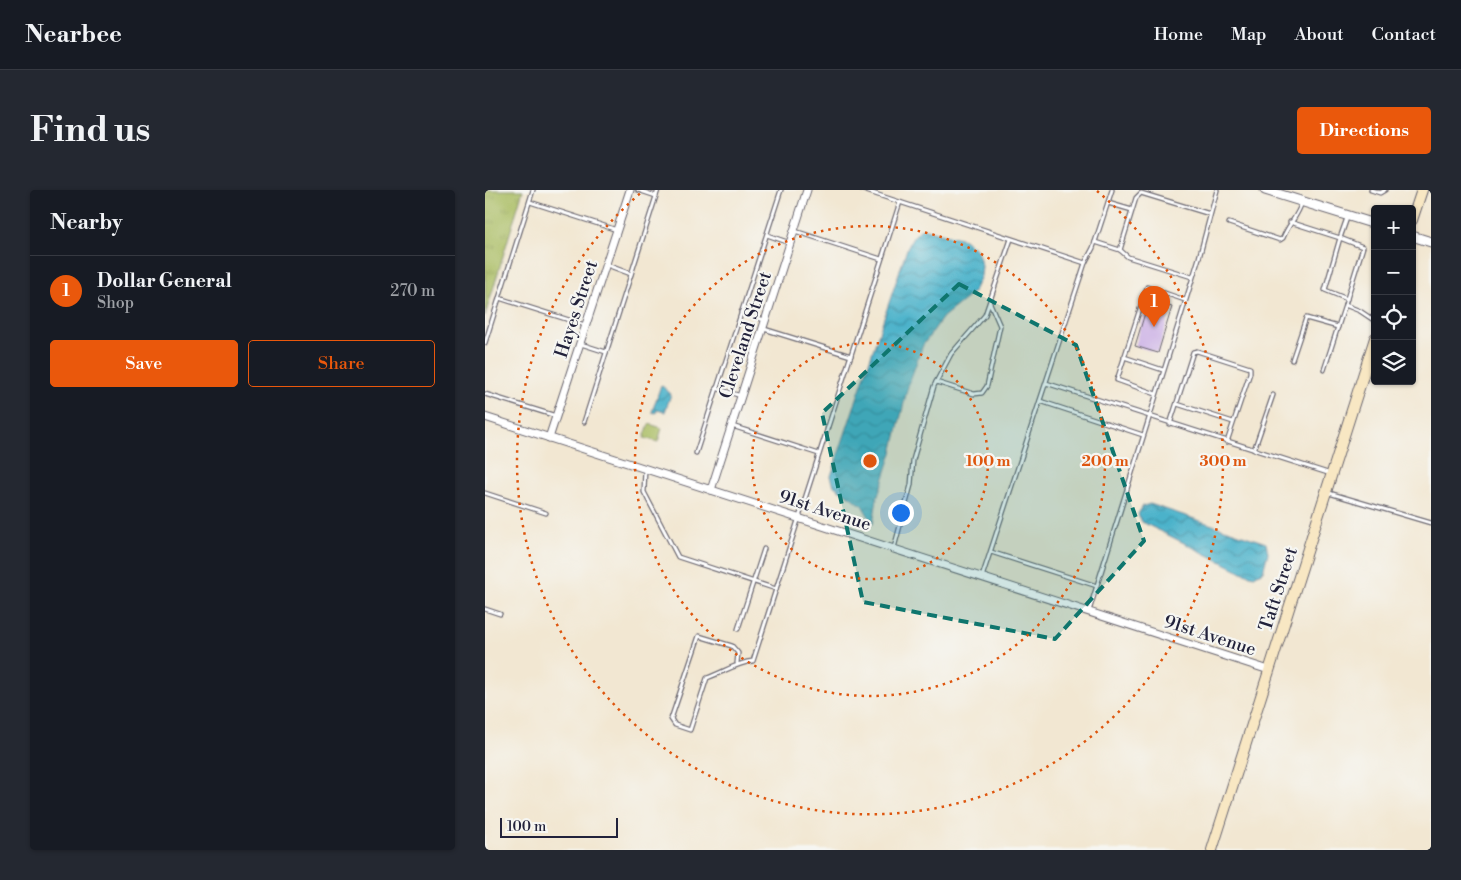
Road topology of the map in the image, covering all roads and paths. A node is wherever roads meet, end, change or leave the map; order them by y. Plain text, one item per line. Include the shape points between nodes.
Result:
1 (533, 190) edge
2 (630, 190) edge
3 (638, 190) edge
4 (658, 190) edge
5 (781, 190) edge
6 (807, 190) edge
7 (863, 190) edge
8 (1112, 190) edge
9 (1217, 190) edge
10 (1265, 190) edge
11 (1371, 190) edge
12 (1385, 190) edge
13 (1422, 190) edge
14 (1289, 193) edge
15 (656, 196) junction
16 (1303, 201) junction
17 (530, 202) junction
18 (900, 202) junction
19 (1108, 203) junction
20 (1416, 208) edge
21 (1132, 210) junction
22 (1209, 214) junction
23 (1348, 216) junction
24 (1290, 222) junction
25 (1371, 223) edge
26 (1229, 224) dead end
27 (618, 230) junction
28 (794, 230) junction
29 (767, 235) junction
30 (1416, 237) edge
31 (1341, 238) junction
32 (1011, 239) junction
33 (1095, 242) junction
34 (1431, 242) edge
35 (790, 243) junction
36 (1120, 250) junction
37 (881, 259) junction
38 (1085, 263) junction
39 (607, 265) junction
40 (631, 274) junction
41 (1192, 277) junction
42 (499, 298) junction
43 (1347, 299) junction
44 (1185, 300) junction
45 (990, 303) junction
46 (1345, 305) junction
47 (741, 312) junction
48 (1371, 318) edge
49 (766, 320) junction
50 (587, 326) junction
51 (1338, 326) junction
52 (763, 328) junction
53 (1374, 340) edge
54 (485, 343) edge
55 (581, 344) junction
56 (606, 352) junction
57 (851, 356) junction
58 (1123, 357) junction
59 (1292, 360) dead end
60 (1163, 370) junction
61 (1324, 370) dead end
62 (936, 382) junction
63 (1046, 383) junction
64 (716, 388) junction
65 (485, 394) edge
66 (1156, 394) junction
67 (1273, 395) dead end
68 (741, 396) junction
69 (1040, 401) junction
70 (1177, 404) junction
71 (557, 416) junction
72 (485, 417) edge
73 (1149, 417) junction
74 (584, 422) dead end
75 (1233, 422) junction
76 (1170, 424) junction
77 (731, 426) junction
78 (1143, 435) junction
79 (549, 438) junction
80 (1227, 442) junction
81 (1254, 450) junction
82 (696, 453) dead end
83 (819, 454) junction
84 (645, 468) junction
85 (1331, 475) junction
86 (711, 490) junction
87 (485, 493) edge
88 (1325, 493) junction
89 (546, 514) dead end
90 (799, 518) junction
91 (1431, 524) edge
92 (894, 548) junction
93 (764, 549) dead end
94 (991, 552) junction
95 (983, 577) junction
96 (753, 582) junction
97 (1097, 586) junction
98 (776, 589) junction
99 (485, 609) edge
100 (1089, 611) junction
101 (500, 614) dead end
102 (738, 629) dead end
103 (737, 663) junction
104 (1269, 670) junction
105 (1212, 850) edge

1 - 17 lane
2 - 27 street, Hayes Street
3 - 15 lane
4 - 15 lane
5 - 29 lane
6 - 28 street, Cleveland Street
7 - 18 lane
8 - 19 lane
9 - 22 lane
10 - 14 street
11 - 12 lane via 1380,193
13 - 20 main road
14 - 16 street
15 - 40 lane
16 - 23 street
16 - 24 lane via 1298,214
17 - 27 lane
17 - 42 lane
18 - 32 lane
18 - 37 lane
19 - 21 lane
19 - 33 lane
21 - 22 lane via 1141,193
21 - 36 lane
22 - 41 lane
23 - 25 street
23 - 31 lane
24 - 26 lane via 1280,240
24 - 31 lane
27 - 39 street, Hayes Street
28 - 35 street, Cleveland Street
28 - 37 lane
29 - 35 lane
29 - 47 lane
30 - 34 street
31 - 43 lane via 1363,247
31 - 43 lane via 1325,290
32 - 38 lane
32 - 45 lane
33 - 36 lane
33 - 38 lane
35 - 49 street, Cleveland Street
36 - 41 lane via 1128,257
37 - 57 lane
38 - 63 lane
39 - 40 lane
39 - 50 street, Hayes Street
40 - 56 lane
41 - 44 lane
42 - 50 lane
42 - 54 lane
43 - 46 lane
44 - 58 lane via 1147,287
44 - 60 lane
45 - 62 lane via 985,315 951,354
45 - 62 lane via 1000,326 987,386 982,393 974,394
46 - 48 lane
46 - 51 lane
47 - 49 lane
47 - 64 lane
49 - 52 street, Cleveland Street
50 - 55 street, Hayes Street
51 - 59 lane via 1306,318
51 - 61 lane
52 - 57 lane
52 - 68 street, Cleveland Street
53 - 85 main road, Taft Street
55 - 56 lane
55 - 71 street, Hayes Street
56 - 74 lane
57 - 83 lane
58 - 60 lane
58 - 66 lane via 1117,380
60 - 66 lane
62 - 92 lane via 913,460 911,485
63 - 69 lane
63 - 73 lane
64 - 68 lane
64 - 82 lane
65 - 71 lane
66 - 73 lane
67 - 81 lane
68 - 77 street, Cleveland Street
69 - 78 lane
69 - 94 lane
70 - 75 lane
70 - 75 lane via 1193,352 1241,365 1249,368 1250,373
70 - 76 lane
71 - 79 street, Hayes Street
72 - 79 street, 91st Avenue
73 - 76 lane
73 - 78 lane
75 - 80 lane
76 - 80 lane
77 - 83 lane
77 - 86 street, Cleveland Street
78 - 97 lane
79 - 84 street, 91st Avenue
80 - 81 lane
81 - 85 lane
83 - 90 lane
84 - 86 street, 91st Avenue
84 - 96 lane via 644,492 678,557
85 - 88 main road, Taft Street
86 - 90 street, 91st Avenue
87 - 89 lane
88 - 91 lane
88 - 104 main road, Taft Street
90 - 92 street, 91st Avenue
90 - 98 lane
92 - 95 street, 91st Avenue
93 - 96 lane
94 - 95 lane
94 - 97 lane
95 - 100 street, 91st Avenue
96 - 98 lane
96 - 102 lane
97 - 100 lane
98 - 103 lane via 753,661
99 - 101 lane
100 - 104 street, 91st Avenue
103 - 103 lane via 729,670 707,678 690,730 675,725 671,719 699,636 732,646 738,653
104 - 105 main road, Taft Street

